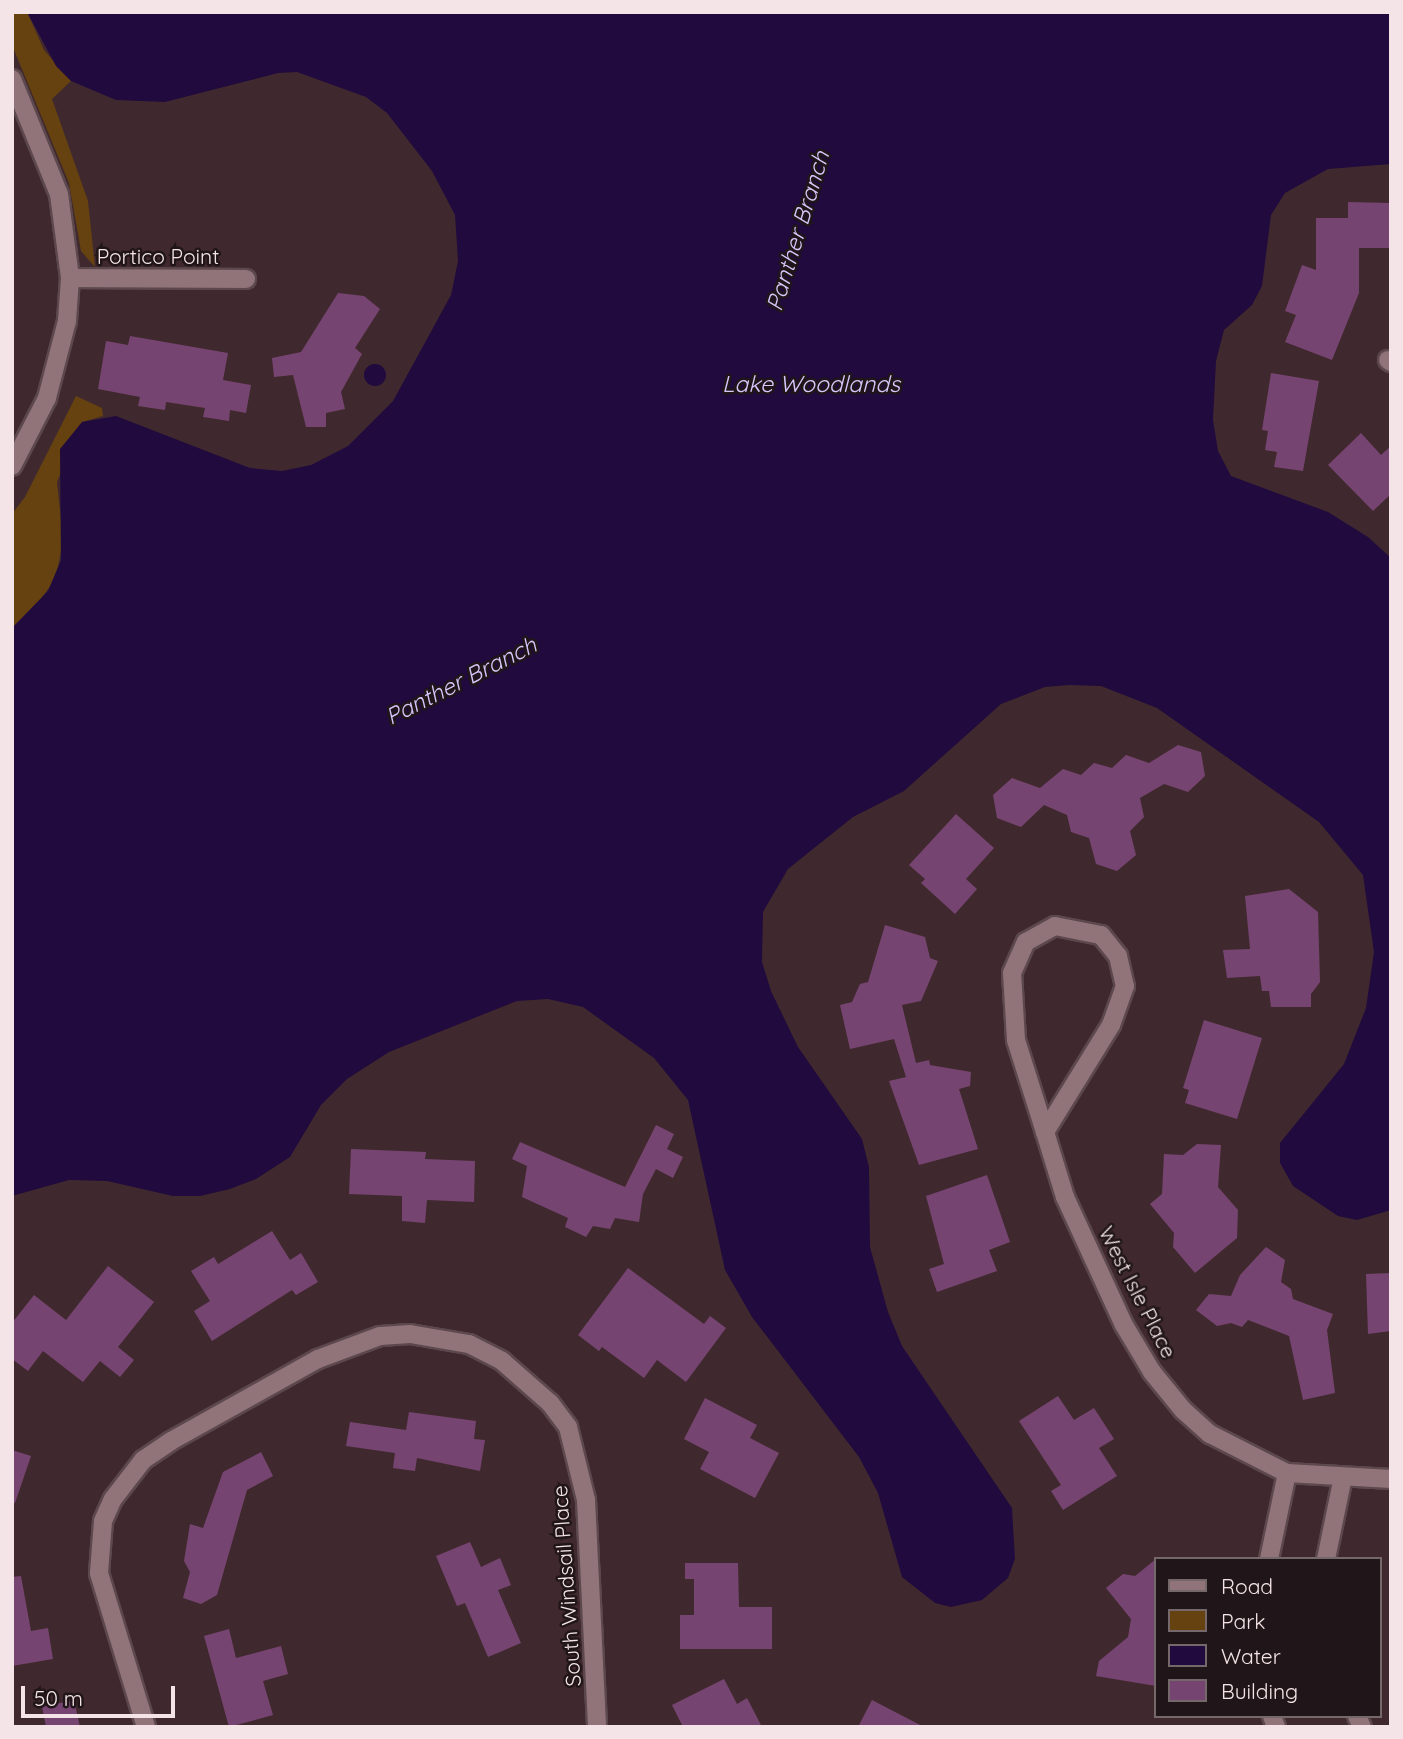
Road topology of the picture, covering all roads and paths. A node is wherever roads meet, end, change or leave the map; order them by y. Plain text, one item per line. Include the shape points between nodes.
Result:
1 (12, 79) edge
2 (70, 278) junction
3 (246, 279) dead end
4 (12, 466) edge
5 (1045, 1132) junction
6 (1287, 1473) junction
7 (1343, 1477) junction
8 (1391, 1479) edge
9 (1269, 1557) edge
10 (1326, 1557) edge
11 (146, 1727) edge
12 (597, 1727) edge

1 - 2 street via 59,194
2 - 3 street, Portico Point
2 - 4 street via 67,321 47,397
5 - 5 street, West Isle Place via 1111,1025 1125,986 1118,956 1101,935 1055,926 1027,942 1012,973 1016,1040
5 - 6 street, West Isle Place via 1065,1197 1124,1325 1152,1372 1210,1434
6 - 7 street, West Isle Place
6 - 9 street
7 - 8 street, West Isle Place
7 - 10 street
11 - 12 street, South Windsail Place via 99,1573 103,1521 113,1499 144,1460 254,1395 350,1345 410,1334 469,1344 528,1380 568,1427 586,1500

